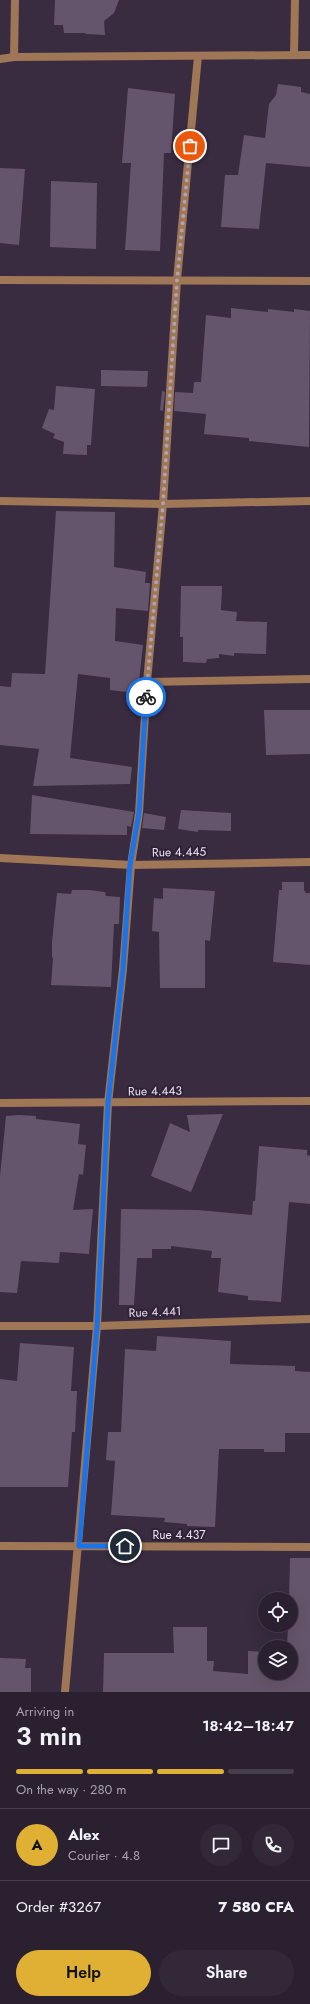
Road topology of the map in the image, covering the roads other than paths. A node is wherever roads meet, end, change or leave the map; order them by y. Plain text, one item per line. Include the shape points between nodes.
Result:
1 (15, 0) edge
2 (295, 0) edge
3 (294, 55) junction
4 (310, 55) edge
5 (198, 56) junction
6 (14, 57) junction
7 (0, 59) edge
8 (0, 280) edge
9 (177, 280) junction
10 (310, 281) edge
11 (0, 501) edge
12 (310, 501) edge
13 (163, 504) junction
14 (310, 679) edge
15 (147, 682) junction
16 (0, 858) edge
17 (310, 862) edge
18 (130, 865) junction
19 (310, 1101) edge
20 (0, 1103) edge
21 (108, 1103) junction
22 (310, 1319) edge
23 (0, 1326) edge
24 (97, 1326) junction
25 (0, 1546) edge
26 (79, 1546) junction
27 (310, 1547) edge
28 (65, 1692) edge

1 - 6 street
2 - 3 street
3 - 4 street
3 - 5 street
5 - 6 street
5 - 9 street
6 - 7 street
8 - 9 street
9 - 10 street
9 - 13 street
11 - 13 street
12 - 13 street
13 - 15 street
14 - 15 street
15 - 18 street via 139,813
16 - 18 street, Rue 4.445
17 - 18 street, Rue 4.445
18 - 21 street via 123,969
19 - 21 street, Rue 4.443
20 - 21 street, Rue 4.443
21 - 24 street
22 - 24 street, Rue 4.441
23 - 24 street, Rue 4.441
24 - 26 street
25 - 26 street, Rue 4.437
26 - 27 street, Rue 4.437
26 - 28 street

